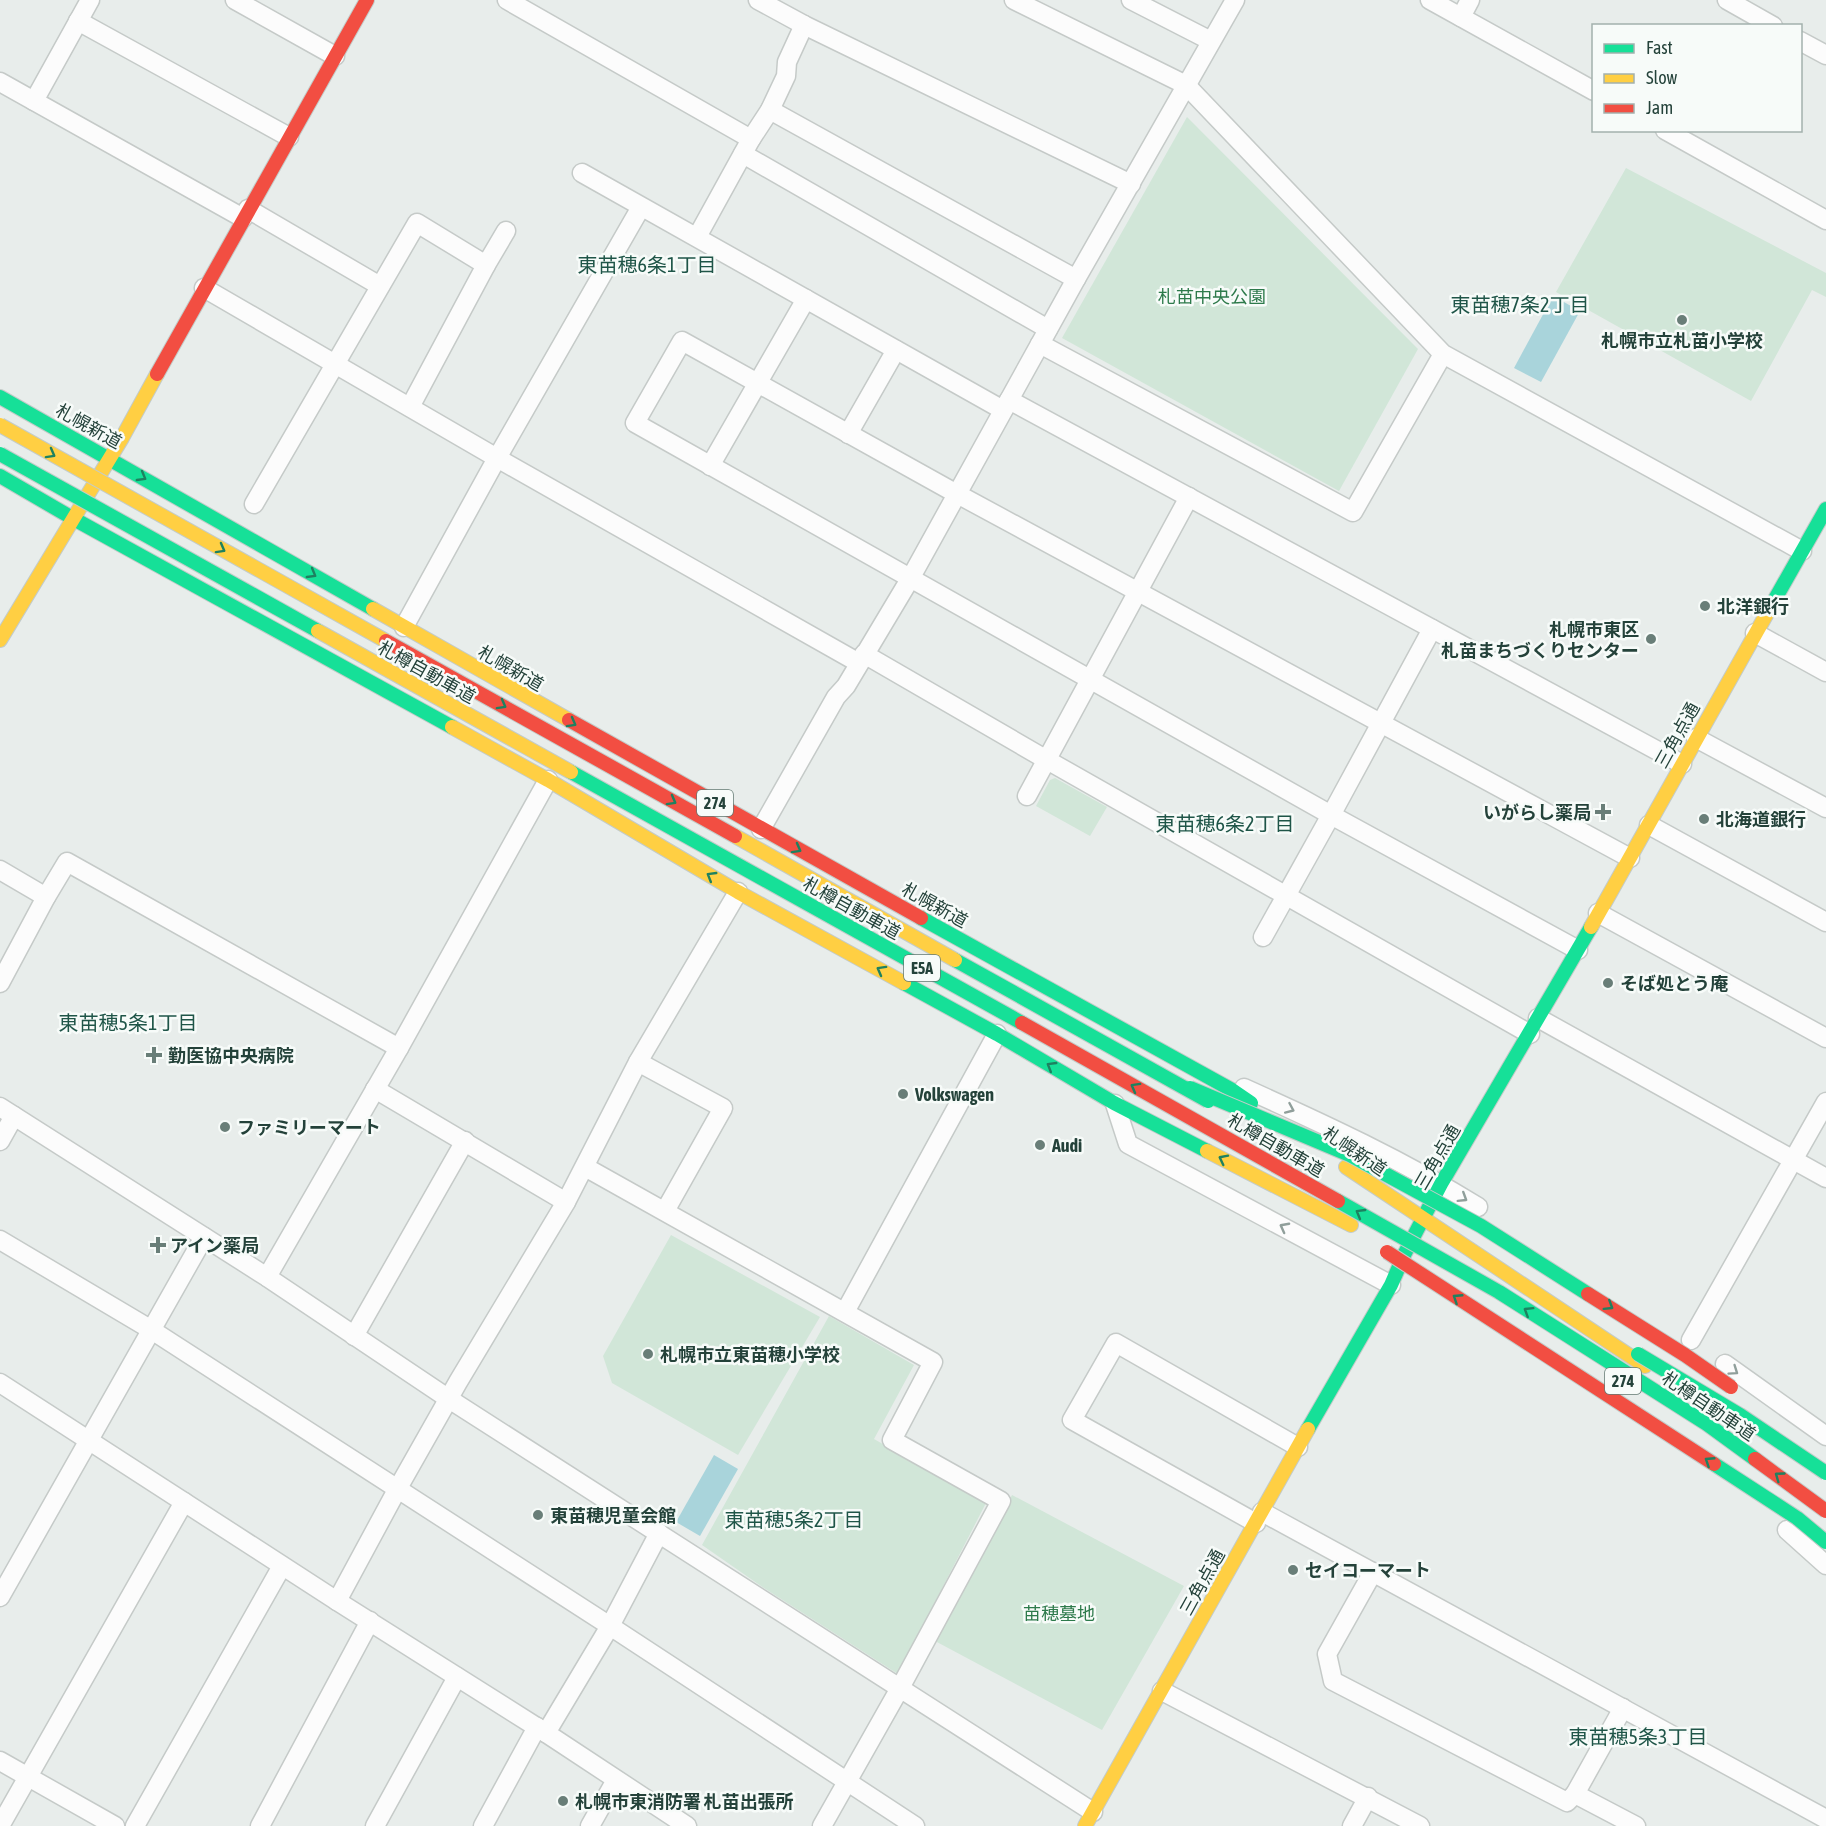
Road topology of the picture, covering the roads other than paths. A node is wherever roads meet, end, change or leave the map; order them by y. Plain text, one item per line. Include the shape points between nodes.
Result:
1 (90, 0) edge
2 (234, 0) edge
3 (367, 0) edge
4 (507, 0) edge
5 (758, 0) edge
6 (1014, 0) edge
7 (1131, 0) edge
8 (1234, 0) edge
9 (1430, 0) edge
10 (1470, 0) edge
11 (1727, 0) edge
12 (1461, 17) junction
13 (78, 21) junction
14 (1769, 24) edge
15 (804, 25) junction
16 (1212, 41) junction
17 (1802, 42) edge
18 (1826, 55) edge
19 (335, 56) junction
20 (0, 82) edge
21 (1185, 84) junction
22 (1592, 90) edge
23 (34, 101) junction
24 (770, 110) junction
25 (1669, 132) edge
26 (289, 137) junction
27 (747, 146) junction
28 (582, 173) dead end
29 (1131, 184) junction
30 (641, 207) junction
31 (246, 214) junction
32 (1826, 220) edge
33 (507, 231) dead end
34 (697, 237) junction
35 (486, 265) junction
36 (1076, 279) junction
37 (380, 286) junction
38 (204, 288) junction
39 (806, 298) junction
40 (1044, 336) junction
41 (896, 350) junction
42 (1443, 354) junction
43 (335, 364) junction
44 (758, 383) junction
45 (0, 397) edge
46 (1006, 405) junction
47 (410, 407) junction
48 (0, 425) edge
49 (848, 434) junction
50 (0, 454) edge
51 (109, 458) junction
52 (497, 458) junction
53 (710, 466) junction
54 (0, 476) edge
55 (957, 494) junction
56 (1188, 497) junction
57 (254, 504) dead end
58 (1824, 518) edge
59 (74, 519) junction
60 (1802, 551) junction
61 (909, 579) junction
62 (1138, 592) junction
63 (404, 627) junction
64 (1432, 629) junction
65 (2, 631) edge
66 (1755, 633) junction
67 (861, 658) junction
68 (1826, 672) edge
69 (1090, 680) junction
70 (1380, 723) junction
71 (1696, 738) junction
72 (1047, 759) junction
73 (1682, 764) junction
74 (548, 780) junction
75 (1027, 796) dead end
76 (1826, 808) edge
77 (1331, 815) junction
78 (1649, 825) junction
79 (761, 829) junction
80 (1630, 858) junction
81 (0, 870) edge
82 (738, 892) junction
83 (1287, 896) junction
84 (46, 897) junction
85 (1598, 914) junction
86 (1826, 922) edge
87 (1263, 937) dead end
88 (1578, 950) junction
89 (0, 983) edge
90 (1534, 1026) junction
91 (997, 1034) junction
92 (1826, 1038) edge
93 (399, 1048) junction
94 (1160, 1051) junction
95 (638, 1062) junction
96 (1166, 1078) junction
97 (375, 1089) junction
98 (1826, 1102) edge
99 (1114, 1103) junction
100 (1168, 1105) junction
101 (7, 1111) edge
102 (1268, 1136) dead end
103 (0, 1141) edge
104 (465, 1141) junction
105 (1793, 1160) junction
106 (585, 1167) junction
107 (1338, 1176) dead end
108 (1826, 1178) edge
109 (1441, 1184) junction
110 (566, 1202) junction
111 (665, 1210) junction
112 (1423, 1218) junction
113 (204, 1237) junction
114 (1370, 1238) junction
115 (0, 1240) edge
116 (1405, 1253) junction
117 (267, 1277) junction
118 (1391, 1286) junction
119 (844, 1312) junction
120 (150, 1329) junction
121 (354, 1336) junction
122 (1691, 1340) junction
123 (1564, 1346) junction
124 (1, 1385) edge
125 (1740, 1394) dead end
126 (449, 1399) junction
127 (1695, 1432) dead end
128 (1826, 1436) edge
129 (89, 1441) junction
130 (1298, 1446) junction
131 (1723, 1454) dead end
132 (1826, 1473) edge
133 (398, 1488) junction
134 (1826, 1488) edge
135 (184, 1502) junction
136 (1826, 1510) edge
137 (1259, 1518) junction
138 (1826, 1532) edge
139 (659, 1533) junction
140 (1826, 1542) edge
141 (1826, 1564) edge
142 (282, 1566) junction
143 (1373, 1572) junction
144 (0, 1597) edge
145 (337, 1601) junction
146 (370, 1621) junction
147 (610, 1626) junction
148 (457, 1677) junction
149 (900, 1688) junction
150 (1162, 1691) junction
151 (1623, 1708) junction
152 (542, 1730) junction
153 (0, 1761) edge
154 (27, 1776) junction
155 (616, 1780) junction
156 (846, 1781) junction
157 (1575, 1794) junction
158 (1368, 1797) junction
159 (1089, 1819) edge
160 (1826, 1823) edge
161 (0, 1826) edge
162 (115, 1826) edge
163 (135, 1826) edge
164 (260, 1826) edge
165 (375, 1826) edge
166 (483, 1826) edge
167 (590, 1826) edge
168 (687, 1826) edge
169 (822, 1826) edge
170 (915, 1826) edge
171 (1352, 1826) edge
172 (1420, 1826) edge
173 (1636, 1826) edge

1 - 13 street
2 - 19 street
3 - 19 main road
4 - 27 street
5 - 15 street
6 - 21 street
7 - 16 street
8 - 16 street
9 - 12 street
10 - 12 street
11 - 14 street
12 - 22 street
13 - 23 street
13 - 26 street
15 - 24 street
15 - 29 street
16 - 21 street
17 - 18 street
19 - 26 main road
20 - 23 street
21 - 29 street
21 - 42 street
23 - 31 street
24 - 27 street
24 - 36 street
25 - 32 street
26 - 31 main road
27 - 34 street
27 - 40 street
28 - 30 street
29 - 36 street
30 - 34 street
30 - 52 street
31 - 37 street
31 - 38 main road
33 - 35 street
34 - 39 street
35 - 37 street via 417,223
35 - 47 street
36 - 40 street
37 - 43 street
38 - 43 street
38 - 51 main road
39 - 41 street
39 - 44 street
40 - 42 street via 1353,512
40 - 46 street
41 - 46 street
41 - 49 street
42 - 60 street
43 - 47 street
43 - 57 street
44 - 49 street
44 - 53 street
44 - 53 street via 682,341 635,423
45 - 51 main road, 札幌新道 / 274
46 - 55 street
46 - 56 street
47 - 52 street
48 -> 96 main road, 札樽自動車道 / E5A, bridge
49 - 55 street
100 -> 50 main road, 札樽自動車道 / E5A, bridge
51 - 59 main road
51 -> 63 main road, 札幌新道 / 274
52 - 63 street
52 - 67 street
53 - 61 street
54 - 59 main road, 274
55 - 61 street
55 - 62 street
56 - 62 street
56 - 64 street
58 - 60 main road, 三角点通
59 - 65 main road
59 - 74 main road, 274
60 - 66 main road, 三角点通
61 - 67 street
61 - 69 street
62 - 69 street
62 - 70 street
63 -> 79 main road, 札幌新道 / 274
64 - 70 street
64 - 73 street
66 - 68 street
66 - 71 main road, 三角点通
67 - 72 street
67 - 79 street
69 - 72 street
69 - 77 street
70 - 77 street
70 - 80 street
71 - 73 main road, 三角点通
71 - 76 street
72 - 75 street
72 - 83 street
73 - 78 main road, 三角点通
82 -> 74 main road, 274
74 - 93 street
77 - 83 street
77 - 88 street
78 - 80 main road, 三角点通
78 - 86 street
79 -> 94 main road, 札幌新道 / 274
80 - 85 main road, 三角点通
81 - 84 street
91 -> 82 main road, 274
82 - 95 street
83 - 87 street
83 - 90 street
84 - 89 street
84 - 93 street via 67,862
85 - 88 main road, 三角点通
85 - 92 street
88 - 90 main road, 三角点通
90 - 105 street
90 - 109 main road, 三角点通
99 -> 91 main road, 274
91 - 119 street
93 - 97 street
94 -> 109 street via 1327,1125
94 - 112 main road, 札幌新道 / 274 via 1232,1090
95 - 106 street
95 - 111 street via 723,1108
96 - 102 main road, 札樽自動車道 / E5A, bridge
96 -> 125 main road, bridge via 1350,1155 1481,1226 1685,1354
97 - 104 street
97 - 117 street
98 - 105 street
114 -> 99 main road, 274
118 -> 99 street via 1128,1144
100 - 114 main road, bridge
136 -> 100 main road, 札樽自動車道 / E5A, bridge via 1707,1424 1499,1292
101 - 103 street
101 - 113 street
104 - 110 street
104 - 121 street
105 - 108 street
105 - 122 street
106 - 110 street
106 - 111 street
107 - 132 main road, 札樽自動車道, bridge via 1740,1415
109 - 112 main road, 三角点通
109 -> 122 street
110 - 126 street
111 - 119 street
112 - 116 main road, 三角点通
112 - 134 main road, 札幌新道 / 274
113 - 117 street
113 - 120 street
114 - 116 main road, 274
140 -> 114 main road, bridge via 1797,1518
115 - 120 street
116 - 118 main road, 三角点通
116 - 123 main road, 274
117 - 121 street
118 - 130 main road, 三角点通
119 - 149 street via 933,1362 892,1440 1001,1501
120 - 129 street
120 - 133 street
121 - 126 street
122 -> 128 street
123 - 127 main road, 274 via 1638,1390
123 - 141 street via 1586,1394 1601,1408 1782,1526
124 - 129 street
126 - 133 street
126 - 139 street
129 - 135 street
129 - 144 street
130 - 137 main road, 三角点通
130 - 137 street via 1116,1343 1072,1420
131 - 138 main road
133 - 145 street
133 - 147 street
135 - 142 street
135 - 154 street
137 - 143 street
137 - 150 main road, 三角点通
139 - 147 street
139 - 149 street
142 - 145 street
142 - 163 street
143 - 151 street
143 - 157 street via 1328,1654 1333,1682 1568,1802
145 - 146 street
146 - 148 street
146 - 164 street
147 - 152 street
147 - 156 street
148 - 152 street
148 - 165 street
149 - 156 street
149 - 159 street
150 - 158 street
150 - 159 main road, 三角点通
151 - 157 street
151 - 160 street
152 - 155 street
152 - 166 street
153 - 154 street
154 - 161 street
154 - 162 street
155 - 167 street
155 - 168 street
156 - 169 street
156 - 170 street
157 - 173 street
158 - 171 street
158 - 172 street

